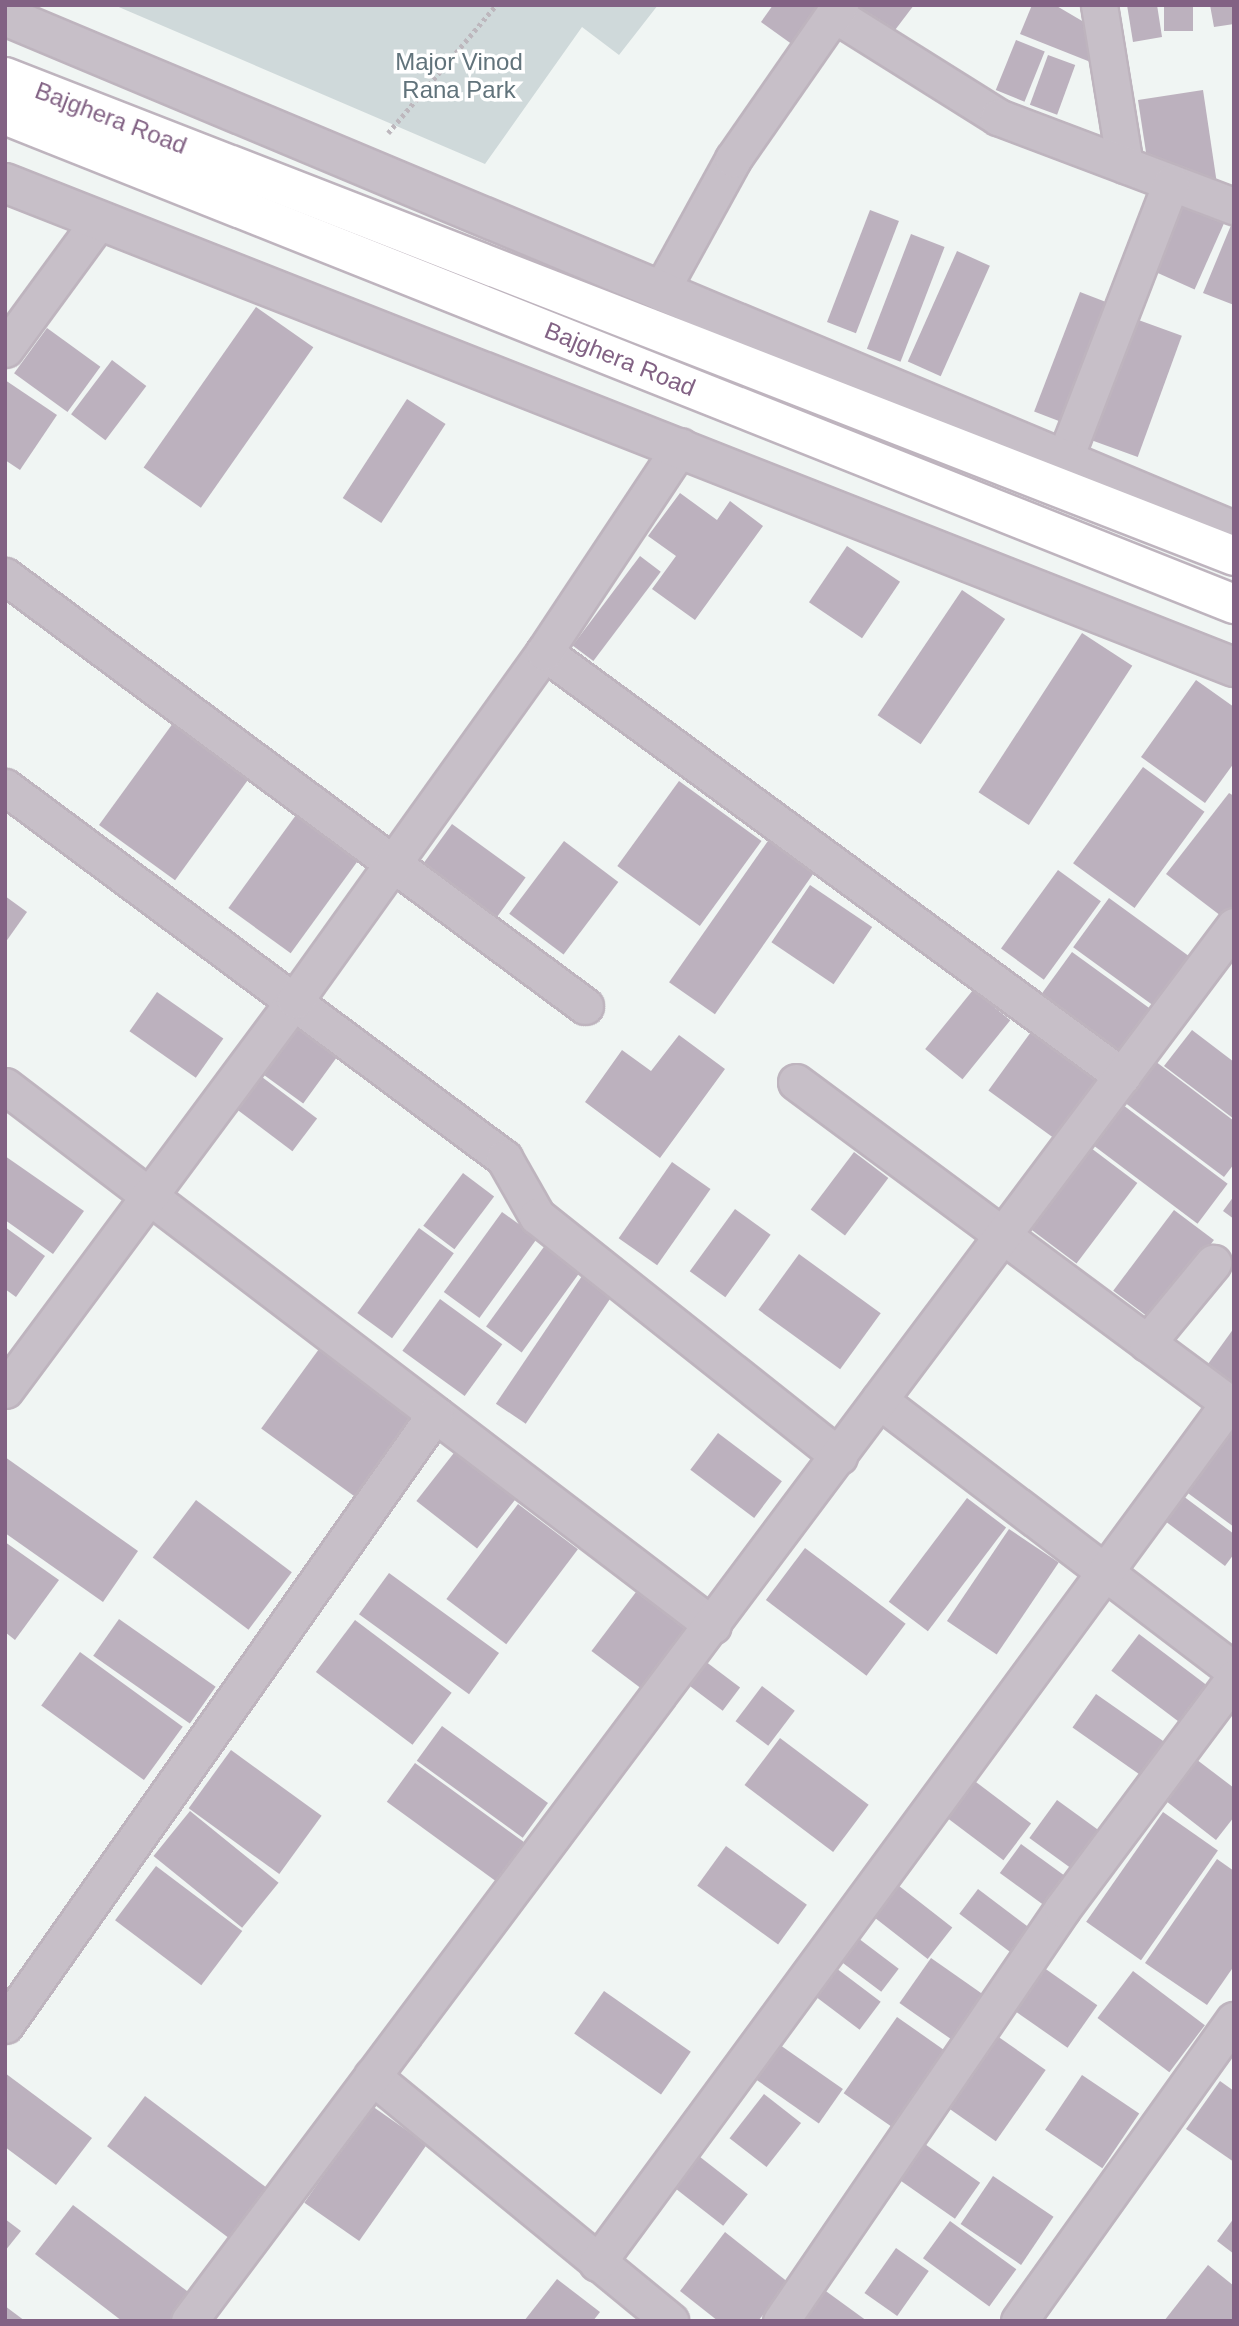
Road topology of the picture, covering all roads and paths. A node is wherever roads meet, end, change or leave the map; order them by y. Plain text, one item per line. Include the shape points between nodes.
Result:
1 (496, 5) edge
2 (1099, 5) edge
3 (837, 9) edge
4 (5, 16) edge
5 (5, 77) edge
6 (5, 115) edge
7 (360, 165) junction
8 (1125, 165) junction
9 (5, 183) edge
10 (1171, 183) junction
11 (1234, 206) edge
12 (97, 222) junction
13 (660, 292) junction
14 (5, 349) edge
15 (681, 446) junction
16 (1064, 460) junction
17 (1234, 531) edge
18 (1234, 556) edge
19 (5, 576) edge
20 (1234, 604) edge
21 (544, 652) junction
22 (1234, 667) edge
23 (5, 787) edge
24 (391, 862) junction
25 (1227, 949) edge
26 (295, 1000) junction
27 (585, 1006) dead end
28 (1122, 1076) junction
29 (796, 1082) dead end
30 (5, 1086) edge
31 (148, 1195) junction
32 (1002, 1235) junction
33 (1213, 1263) dead end
34 (1147, 1343) junction
35 (5, 1391) edge
36 (879, 1400) junction
37 (1231, 1405) edge
38 (435, 1414) junction
39 (839, 1456) junction
40 (1105, 1572) junction
41 (713, 1626) junction
42 (1234, 1670) edge
43 (1234, 1678) edge
44 (1234, 2020) edge
45 (5, 2025) edge
46 (372, 2076) junction
47 (597, 2263) junction
48 (189, 2321) edge
49 (670, 2321) edge
50 (781, 2321) edge
51 (1019, 2321) edge

1 - 7 path
2 - 8 street
3 - 8 street via 998,117
3 - 13 street via 733,159
4 - 7 street
5 - 18 main road, Bajghera Road
6 - 20 main road, Bajghera Road
7 - 13 street
8 - 10 street
9 - 12 street
10 - 11 street
10 - 16 street
12 - 14 street
12 - 15 street
13 - 16 street
15 - 21 street
15 - 22 street
16 - 17 street
19 - 24 street
21 - 24 street
21 - 28 street
23 - 26 street
24 - 26 street
24 - 27 street
25 - 28 street
26 - 31 street
26 - 39 street via 503,1158 537,1216
28 - 32 street
29 - 32 street
30 - 31 street
31 - 35 street
31 - 38 street
32 - 34 street
32 - 36 street
33 - 34 street
34 - 37 street
36 - 39 street
36 - 40 street
37 - 40 street
38 - 41 street
38 - 45 street
39 - 41 street
40 - 42 street
40 - 47 street
41 - 46 street
43 - 50 street via 1062,1909
44 - 51 street
46 - 47 street
46 - 48 street
47 - 49 street

